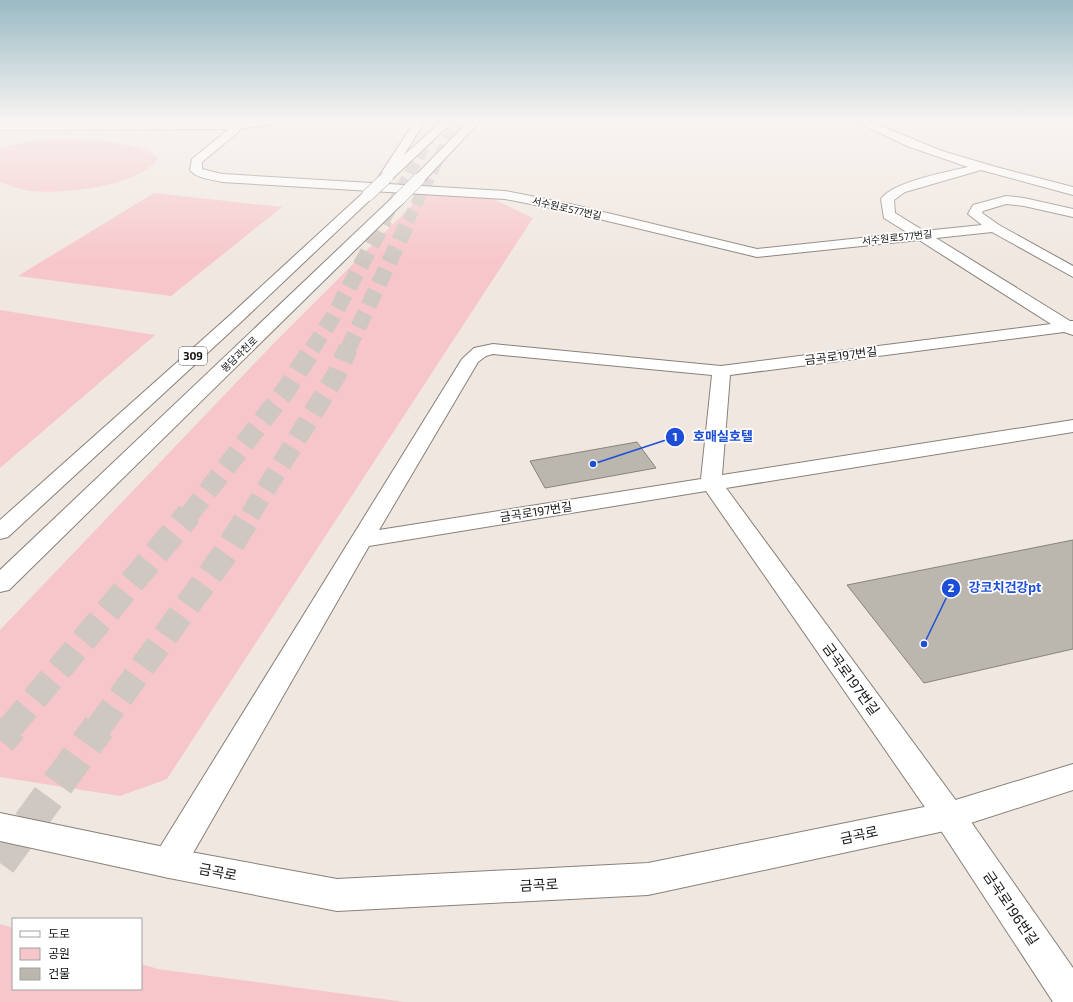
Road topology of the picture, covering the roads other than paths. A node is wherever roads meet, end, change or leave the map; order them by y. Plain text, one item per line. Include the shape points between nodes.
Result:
1 (196, 168) edge
2 (392, 168) edge
3 (397, 168) edge
4 (430, 168) edge
5 (977, 168) edge
6 (983, 168) edge
7 (385, 179) junction
8 (1073, 191) edge
9 (1073, 213) edge
10 (994, 228) junction
11 (921, 234) junction
12 (1073, 272) edge
13 (1071, 328) edge
14 (721, 371) junction
15 (1073, 426) edge
16 (711, 483) junction
17 (0, 532) edge
18 (361, 540) junction
19 (0, 584) edge
20 (1073, 777) edge
21 (949, 816) junction
22 (0, 827) edge
23 (169, 863) junction
24 (1073, 1000) edge

1 - 11 main road, 서수원로577번길 via 202,174 222,178 505,195 757,253
2 - 7 main road
3 - 7 main road, 309
4 - 19 main road, 봉담과천로 / 309, bridge
5 - 11 main road via 901,189 887,199 889,214
6 - 8 main road
7 - 17 main road, 309, bridge
9 - 10 main road via 1006,200 978,208 974,214
10 - 11 main road, 서수원로577번길
10 - 12 main road
11 - 13 main road
13 - 14 main road, 금곡로197번길
14 - 16 main road
14 - 18 main road, 금곡로197번길 via 493,349 480,352 471,359
15 - 16 main road, 금곡로197번길
16 - 18 main road, 금곡로197번길
16 - 21 main road, 금곡로197번길
18 - 23 main road, 금곡로197번길
20 - 21 main road, 금곡로
21 - 23 main road, 금곡로 via 648,879 337,895
21 - 24 main road, 금곡로196번길
22 - 23 main road, 금곡로

